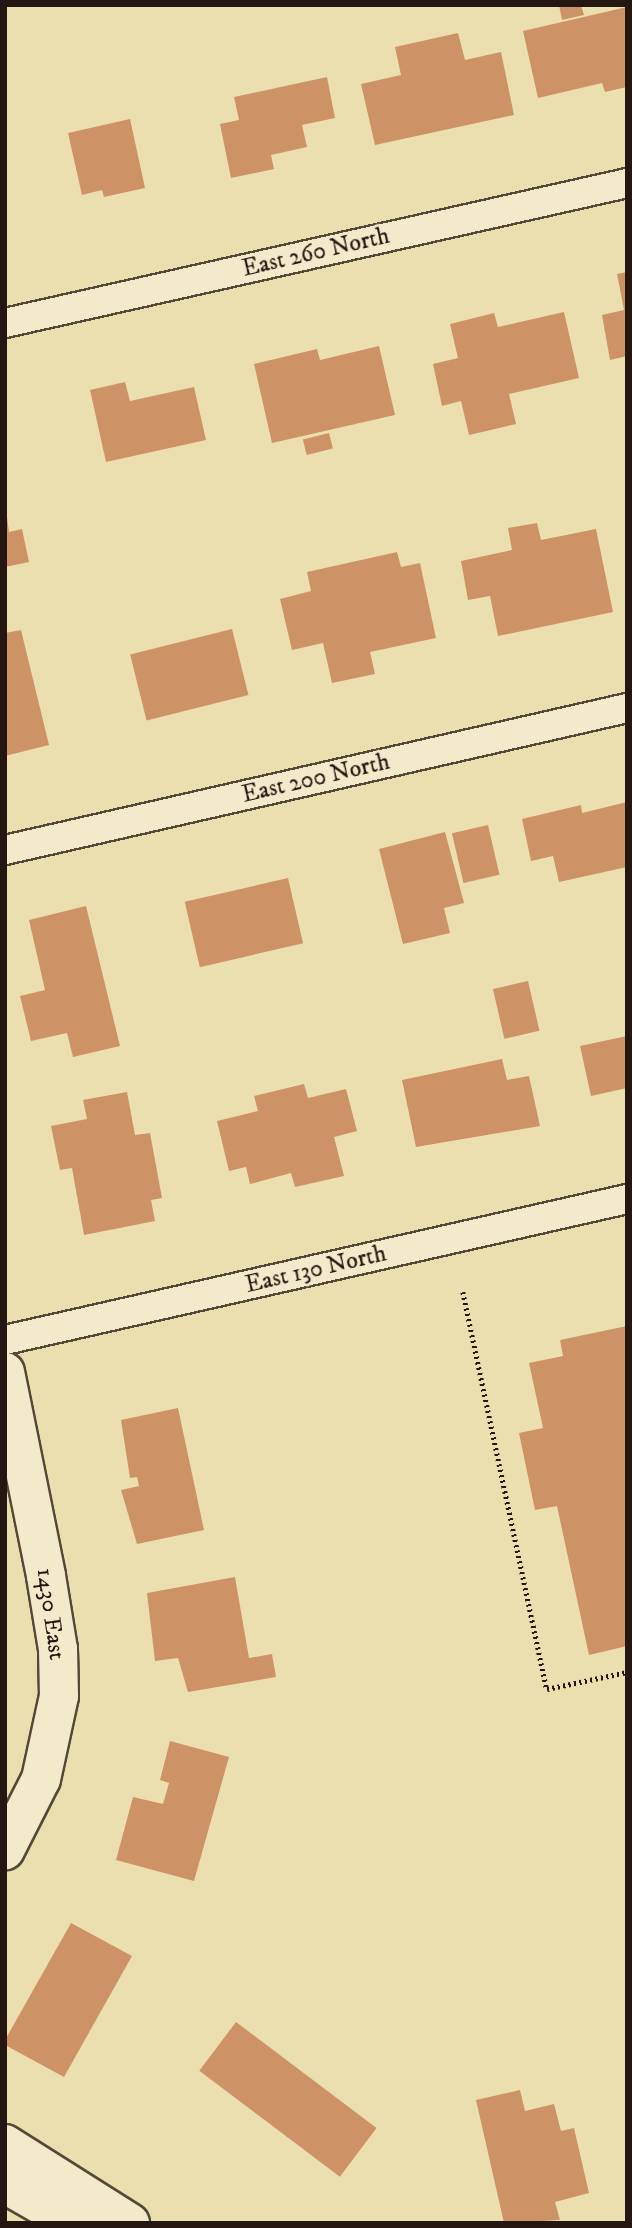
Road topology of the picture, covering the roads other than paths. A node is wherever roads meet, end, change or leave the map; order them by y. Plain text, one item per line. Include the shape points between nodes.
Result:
1 (627, 183) edge
2 (5, 323) edge
3 (627, 708) edge
4 (5, 850) edge
5 (627, 1199) edge
6 (5, 1340) edge
7 (5, 1372) edge
8 (5, 1850) edge
9 (5, 2144) edge
10 (5, 2184) edge
11 (73, 2223) edge
12 (130, 2223) edge

1 - 2 street, East 260 North
3 - 4 street, East 200 North
5 - 6 street, East 130 North
7 - 8 street, 1430 East via 46,1576 58,1649 59,1696 41,1779
9 - 12 street
10 - 11 street

